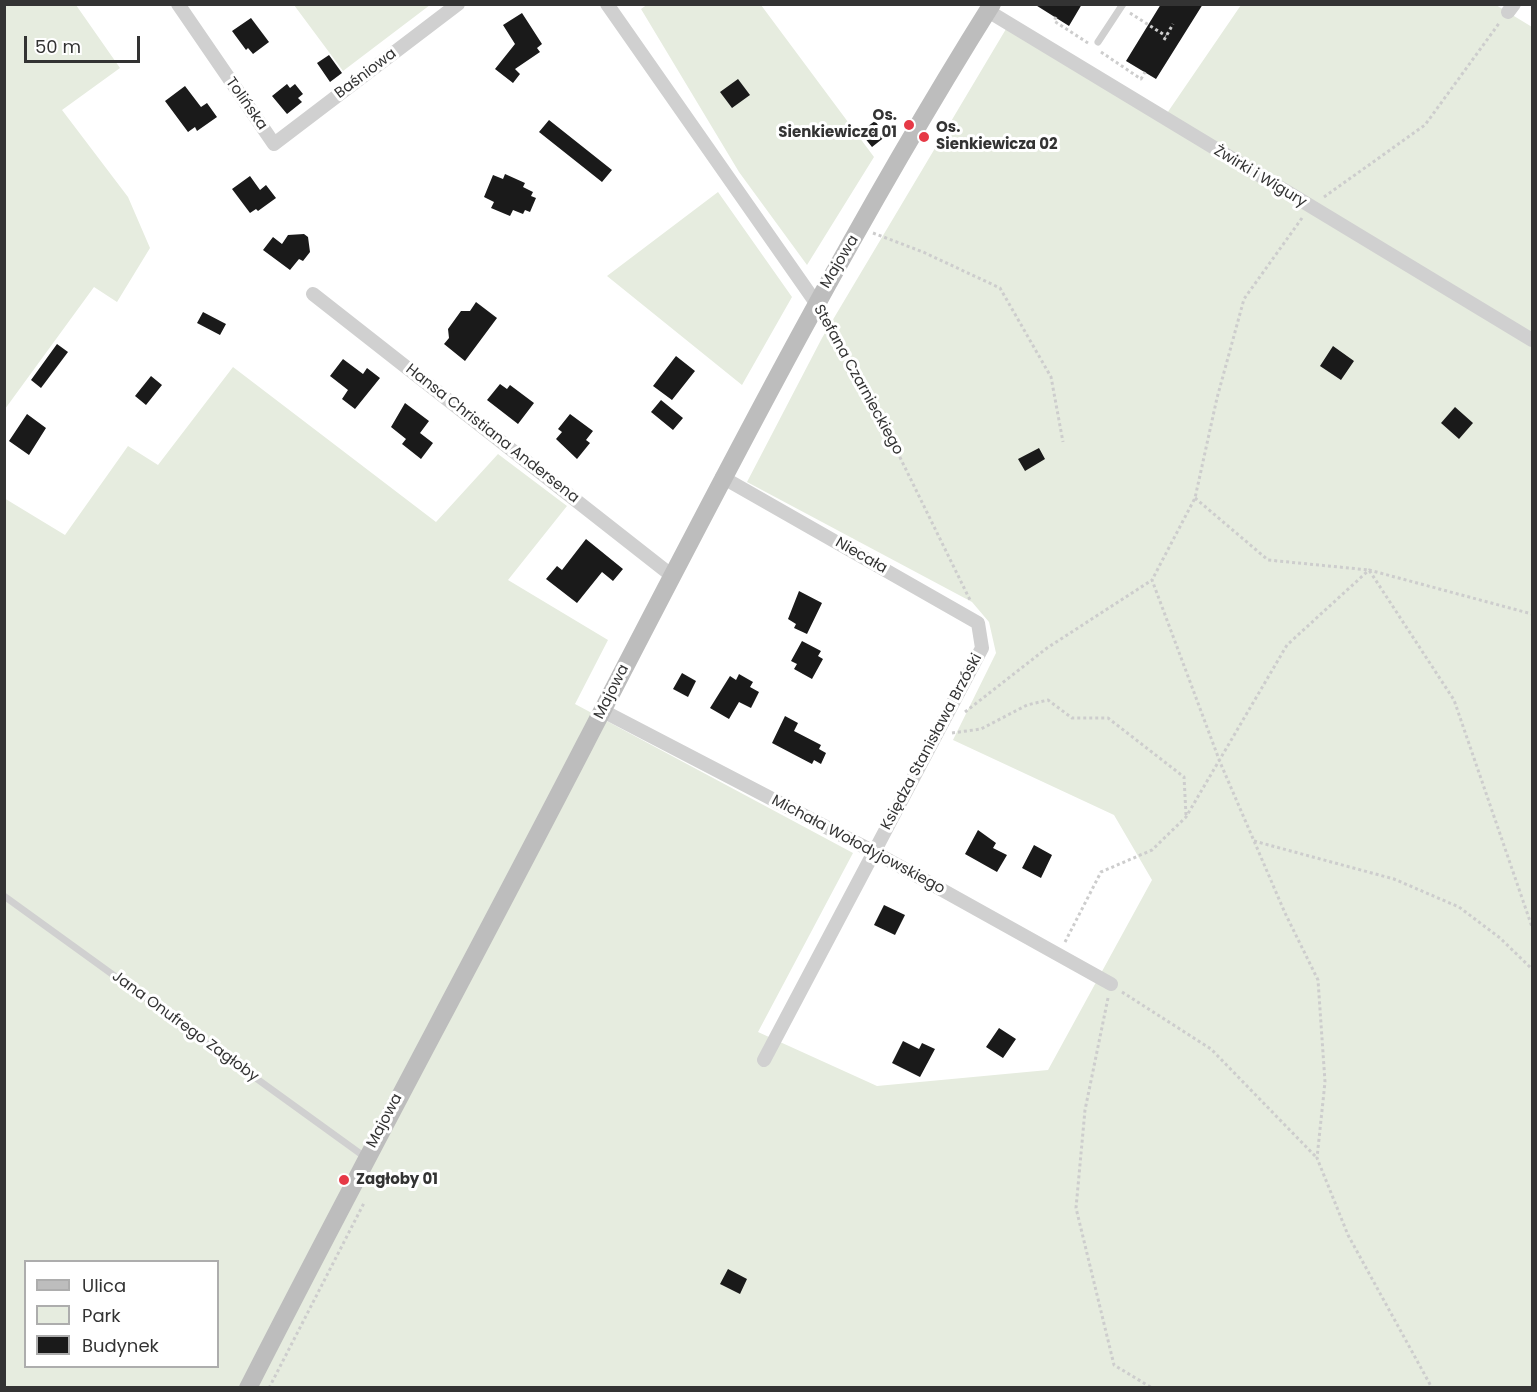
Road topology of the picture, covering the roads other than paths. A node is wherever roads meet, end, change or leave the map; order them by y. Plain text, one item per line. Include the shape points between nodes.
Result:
1 (178, 4) edge
2 (458, 4) edge
3 (607, 4) edge
4 (1122, 6) edge
5 (990, 8) edge
6 (1098, 42) dead end
7 (274, 144) joint
8 (313, 294) dead end
9 (816, 303) junction
10 (1533, 340) edge
11 (722, 477) junction
12 (671, 575) junction
13 (982, 648) joint
14 (603, 711) junction
15 (874, 852) junction
16 (4, 896) edge
17 (1111, 984) road end
18 (764, 1060) dead end
19 (365, 1157) junction
20 (248, 1388) edge

1 - 7 street, Tolińska
2 - 7 street, Baśniowa
3 - 9 street, Stefana Czarnieckiego
4 - 6 lane
5 - 9 street, Majowa
5 - 10 street, Żwirki i Wigury
8 - 12 street, Hansa Christiana Andersena
9 - 11 street, Majowa
11 - 12 street, Majowa
11 - 13 street, Niecała via 978,623
12 - 14 street, Majowa
13 - 15 street, Księdza Stanisława Brzóski
14 - 15 street, Michała Wołodyjowskiego
14 - 19 street, Majowa
15 - 17 street, Michała Wołodyjowskiego
15 - 18 street, Księdza Stanisława Brzóski
16 - 19 lane, Jana Onufrego Zagłoby
19 - 20 street, Majowa

